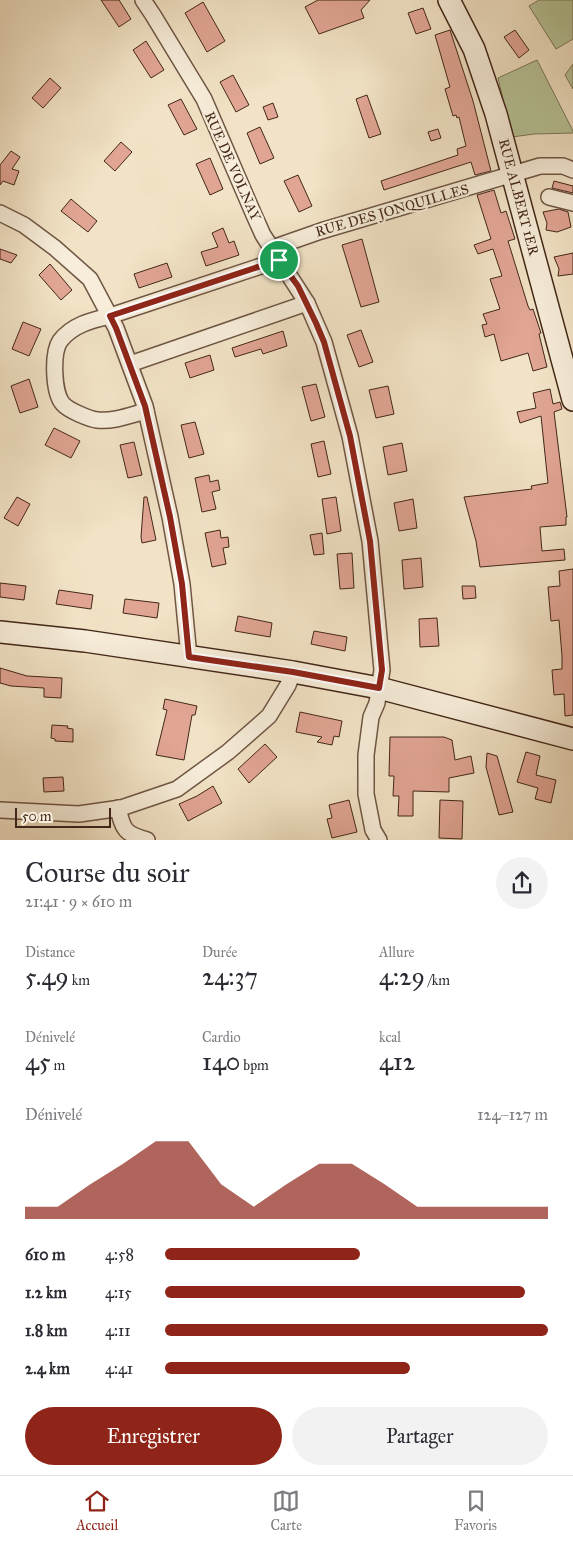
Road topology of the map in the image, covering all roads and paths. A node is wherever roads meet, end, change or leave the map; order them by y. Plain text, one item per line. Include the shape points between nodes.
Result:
1 (142, 0) edge
2 (449, 0) edge
3 (573, 170) edge
4 (513, 175) junction
5 (550, 197) dead end
6 (573, 203) edge
7 (0, 213) edge
8 (276, 255) junction
9 (307, 303) junction
10 (110, 316) junction
11 (130, 364) junction
12 (573, 400) edge
13 (146, 411) junction
14 (0, 632) edge
15 (189, 657) junction
16 (293, 672) junction
17 (379, 688) junction
18 (573, 739) edge
19 (118, 808) junction
20 (0, 810) edge
21 (148, 840) edge
22 (379, 840) edge

1 - 8 street, RUE DE VOLNAY via 204,99 254,215
2 - 4 main road, RUE ALBERT 1ER via 463,25 485,80
3 - 4 street, RUE DES JONQUILLES via 546,165
4 - 8 street, RUE DES JONQUILLES via 321,231 278,246
4 - 12 main road, RUE ALBERT 1ER
5 - 6 street
7 - 10 street via 24,225 90,279
8 - 9 street, RUE DE VOLNAY
8 - 10 street, RUE DES JONQUILLES
9 - 11 street
9 - 17 street, RUE DE VOLNAY via 324,342 350,436 370,541 382,670
10 - 11 street
10 - 13 street, RUE DES JONQUILLES via 86,322 59,342 54,367 62,404 98,420
11 - 13 street
13 - 15 street via 182,584
14 - 15 main road
15 - 16 main road
16 - 17 main road
16 - 19 street via 269,716 228,752 177,789
17 - 18 main road
17 - 22 street, RUE DE VOLNAY via 366,755 366,794 373,830
19 - 20 street via 79,814
19 - 21 street via 125,830 132,836

